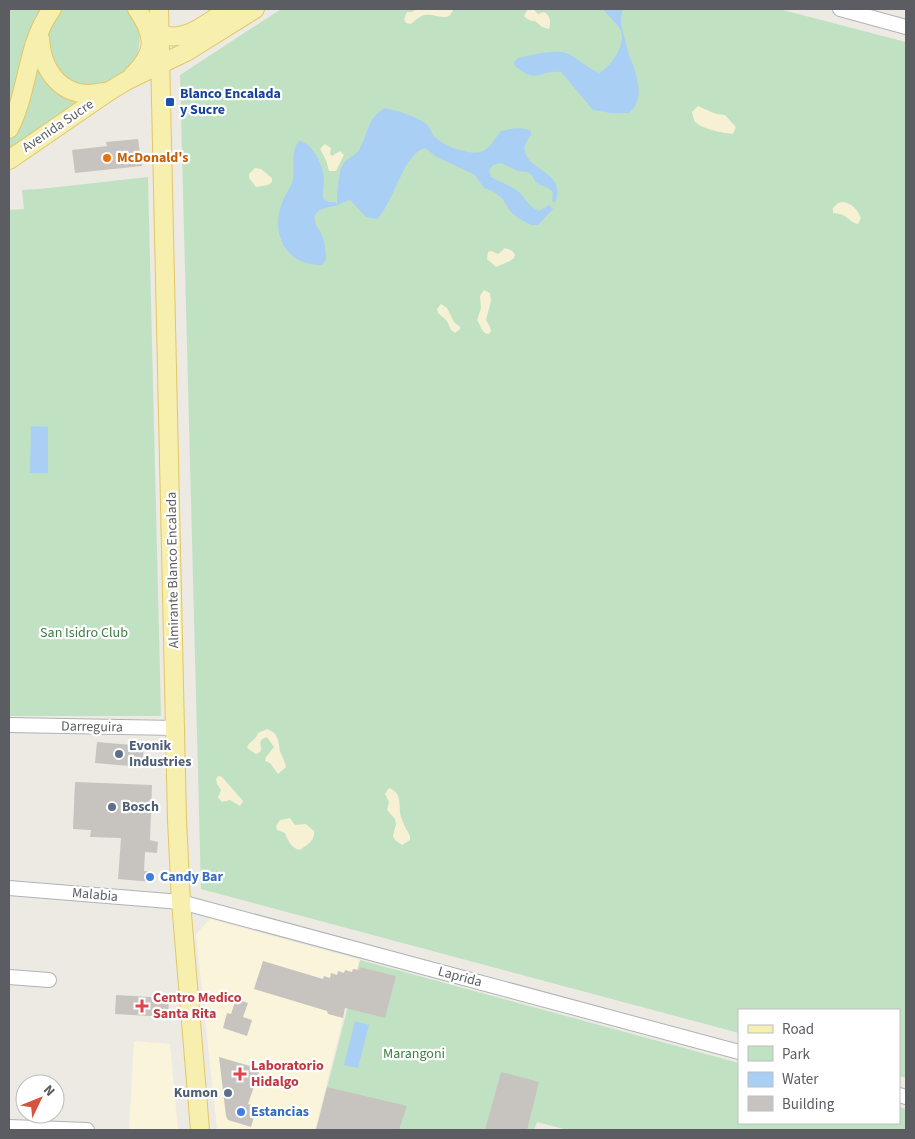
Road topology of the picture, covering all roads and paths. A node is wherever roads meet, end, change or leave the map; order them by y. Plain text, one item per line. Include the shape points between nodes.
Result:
1 (52, 9) edge
2 (137, 9) edge
3 (158, 9) edge
4 (229, 9) edge
5 (255, 9) edge
6 (841, 9) edge
7 (906, 27) edge
8 (40, 33) junction
9 (154, 35) junction
10 (161, 64) junction
11 (126, 81) junction
12 (108, 92) junction
13 (9, 129) edge
14 (9, 160) edge
15 (9, 725) edge
16 (176, 728) junction
17 (9, 888) edge
18 (181, 902) junction
19 (9, 977) edge
20 (49, 980) dead end
21 (738, 1052) edge
22 (9, 1127) edge
23 (87, 1130) edge
24 (200, 1130) edge

1 - 8 main road, Avenida Sucre
2 - 9 main road
3 - 9 main road, Almirante Blanco Encalada
4 - 9 main road via 184,36 168,38
5 - 10 main road
6 - 7 street
8 - 12 main road via 40,47 48,71 58,82 68,89 88,94
8 - 13 main road, Avenida Sucre
9 - 10 main road, Almirante Blanco Encalada
9 - 11 main road via 142,64
10 - 11 main road
10 - 16 main road, Almirante Blanco Encalada
11 - 12 main road, Avenida Sucre
12 - 14 main road, Avenida Sucre
15 - 16 street, Darreguira
16 - 18 main road, Almirante Blanco Encalada
17 - 18 street, Malabia
18 - 21 street, Laprida
18 - 24 main road, Almirante Blanco Encalada
19 - 20 street
22 - 23 street

